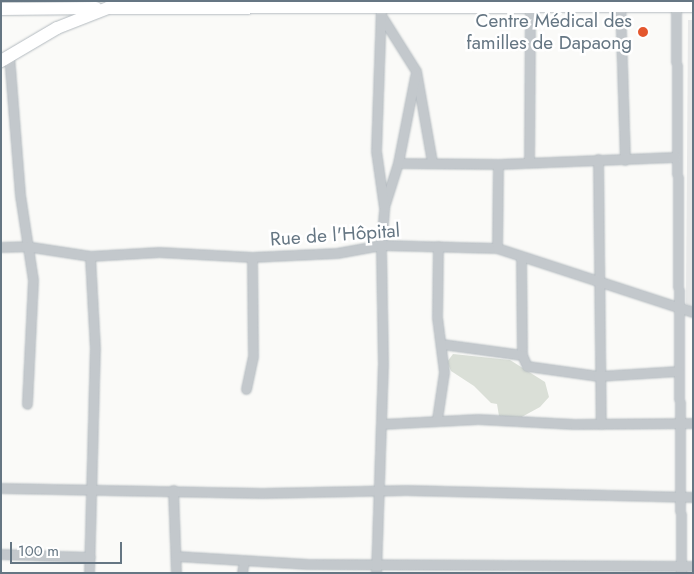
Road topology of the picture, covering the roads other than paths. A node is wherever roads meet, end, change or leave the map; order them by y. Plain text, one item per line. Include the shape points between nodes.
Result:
1 (413, 4) edge
2 (513, 4) edge
3 (620, 4) edge
4 (26, 5) edge
5 (530, 6) junction
6 (676, 6) junction
7 (693, 6) edge
8 (108, 8) junction
9 (1, 9) edge
10 (382, 12) junction
11 (5, 58) edge
12 (416, 71) junction
13 (676, 157) junction
14 (598, 159) junction
15 (529, 160) junction
16 (625, 160) junction
17 (432, 162) junction
18 (398, 163) junction
19 (498, 164) junction
20 (384, 207) junction
21 (381, 245) junction
22 (26, 246) junction
23 (438, 246) junction
24 (1, 247) edge
25 (497, 248) junction
26 (90, 256) junction
27 (252, 257) junction
28 (521, 258) junction
29 (599, 284) junction
30 (680, 308) junction
31 (693, 312) edge
32 (442, 344) junction
33 (522, 355) junction
34 (679, 371) junction
35 (598, 376) junction
36 (246, 389) dead end
37 (27, 404) dead end
38 (437, 419) junction
39 (678, 423) junction
40 (693, 423) edge
41 (381, 424) junction
42 (601, 424) junction
43 (1, 488) edge
44 (91, 490) junction
45 (173, 490) junction
46 (379, 490) junction
47 (681, 497) junction
48 (693, 497) edge
49 (1, 554) edge
50 (176, 556) junction
51 (90, 557) junction
52 (244, 560) junction
53 (376, 563) junction
54 (693, 566) edge
55 (681, 569) edge
56 (533, 570) edge
57 (89, 573) edge
58 (176, 573) edge
59 (242, 573) edge
60 (376, 573) edge

1 - 2 main road
1 - 10 main road
2 - 5 main road
3 - 5 main road
3 - 6 main road
3 - 16 street
4 - 8 main road
4 - 9 main road
5 - 15 street
6 - 7 main road
6 - 13 street
8 - 10 main road
8 - 11 main road via 57,28
10 - 12 street
10 - 20 street via 376,151
11 - 22 street
12 - 17 street
12 - 18 street
13 - 16 street
13 - 30 street
14 - 15 street
14 - 16 street
14 - 29 street
15 - 19 street
17 - 18 street
17 - 19 street
18 - 20 street
19 - 25 street
20 - 21 street
21 - 23 street, Rue de l'Hôpital
21 - 27 street, Rue de l'Hôpital via 338,253
21 - 41 street
22 - 24 street, Rue de l'Hôpital
22 - 26 street, Rue de l'Hôpital
22 - 37 street via 33,280
23 - 25 street, Rue de l'Hôpital
23 - 32 street via 437,317
25 - 28 street, Rue de l'Hôpital
26 - 27 street, Rue de l'Hôpital via 159,252
26 - 44 street via 94,349
27 - 36 street via 253,356
28 - 29 street, Rue de l'Hôpital
28 - 33 street
29 - 30 street, Rue de l'Hôpital
29 - 35 street
30 - 31 street, Rue de l'Hôpital
30 - 34 street
32 - 33 street
32 - 38 street via 444,372
33 - 35 street via 528,366
34 - 35 street
34 - 39 street
35 - 42 street
38 - 41 street
38 - 42 street
39 - 40 street
39 - 42 street
39 - 47 street
41 - 46 street
43 - 44 street
44 - 45 street
44 - 51 street
45 - 46 street via 262,493
45 - 50 street
46 - 47 street
46 - 53 street
47 - 48 street
47 - 55 street
49 - 51 street
50 - 52 street
50 - 58 street
51 - 57 street
52 - 53 street via 308,564
52 - 59 street
53 - 56 street
53 - 60 street
54 - 55 street
55 - 56 street

